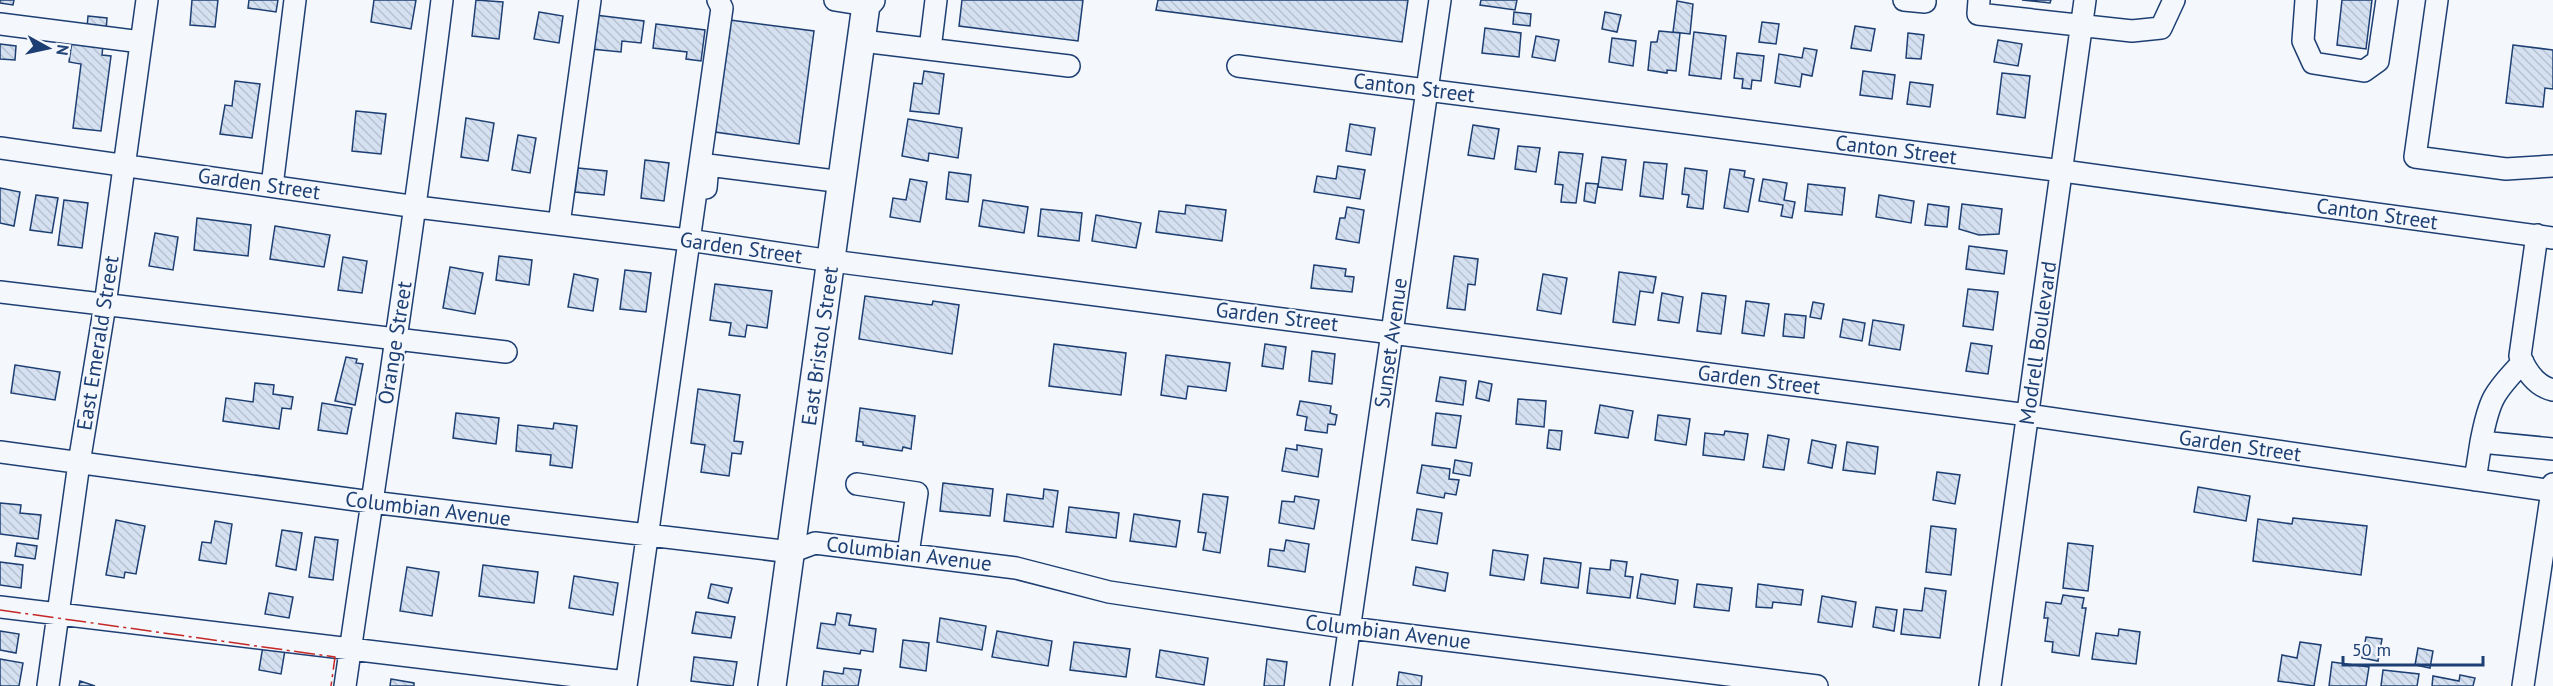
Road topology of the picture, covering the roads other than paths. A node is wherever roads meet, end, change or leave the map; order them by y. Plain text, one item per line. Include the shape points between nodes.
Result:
1 (147, 0) edge
2 (295, 0) edge
3 (442, 0) edge
4 (590, 0) edge
5 (718, 0) edge
6 (835, 0) edge
7 (936, 0) edge
8 (1440, 0) edge
9 (1904, 0) edge
10 (1925, 0) edge
11 (1979, 0) edge
12 (2085, 0) edge
13 (2174, 0) edge
14 (2306, 0) edge
15 (2387, 0) edge
16 (2437, 0) edge
17 (867, 2) edge
18 (0, 24) edge
19 (2082, 26) junction
20 (862, 40) junction
21 (141, 42) junction
22 (930, 49) junction
23 (1069, 66) dead end
24 (1238, 66) dead end
25 (1427, 90) junction
26 (0, 148) edge
27 (124, 165) junction
28 (2553, 166) edge
29 (2063, 171) junction
30 (843, 182) junction
31 (272, 186) junction
32 (417, 207) junction
33 (559, 224) junction
34 (2545, 237) edge
35 (693, 241) junction
36 (832, 261) junction
37 (0, 292) edge
38 (105, 305) junction
39 (1393, 332) junction
40 (394, 339) junction
41 (506, 352) dead end
42 (2523, 362) junction
43 (2553, 390) edge
44 (2028, 415) junction
45 (2481, 442) junction
46 (2553, 449) edge
47 (0, 452) edge
48 (79, 463) junction
49 (2475, 480) junction
50 (857, 484) dead end
51 (2553, 489) edge
52 (371, 502) junction
53 (646, 535) junction
54 (791, 552) junction
55 (908, 554) junction
56 (0, 607) edge
57 (57, 614) junction
58 (1350, 628) junction
59 (350, 649) junction
60 (626, 684) edge
61 (48, 686) edge
62 (345, 686) edge
63 (772, 686) edge
64 (1341, 686) edge
65 (1817, 686) edge
66 (1990, 686) edge
67 (2523, 686) edge

1 - 21 street, East Emerald Street
2 - 31 street
3 - 32 street, Orange Street
4 - 33 street
5 - 35 street via 722,8
6 - 17 street
7 - 22 street
8 - 25 street, Sunset Avenue
9 - 10 street
11 - 19 street via 1978,14
12 - 19 street, Modrell Boulevard
13 - 19 street via 2162,28 2132,31
14 - 15 street via 2303,41 2313,63 2364,71 2378,61
16 - 28 street via 2415,157 2506,169
17 - 20 main road, East Bristol Street
18 - 21 street
19 - 29 street, Modrell Boulevard
20 - 22 street
20 - 30 main road, East Bristol Street
21 - 27 street, East Emerald Street
22 - 23 street
24 - 25 street, Canton Street
25 - 29 street, Canton Street
25 - 39 street, Sunset Avenue
26 - 27 street, Garden Street
27 - 31 street, Garden Street
27 - 38 street, East Emerald Street
29 - 34 street, Canton Street
29 - 44 street, Modrell Boulevard
30 - 35 street via 708,165
30 - 36 main road, East Bristol Street
31 - 32 street, Garden Street
32 - 33 street, Garden Street
32 - 40 street, Orange Street
33 - 35 street, Garden Street
34 - 42 street via 2520,356
35 - 36 street, Garden Street
35 - 53 street
36 - 39 street, Garden Street
36 - 54 main road, East Bristol Street
37 - 38 street
38 - 40 street
38 - 48 street, East Emerald Street
39 - 44 street, Garden Street
39 - 58 street, Sunset Avenue
40 - 41 street
40 - 52 street, Orange Street
42 - 43 street via 2532,377
42 - 45 street via 2497,389
44 - 49 street, Garden Street
44 - 66 street, Modrell Boulevard
45 - 46 street
45 - 49 street
47 - 48 street, Columbian Avenue
48 - 52 street, Columbian Avenue
48 - 57 street, East Emerald Street
49 - 51 street, Garden Street
50 - 55 street via 916,493
51 - 67 street
52 - 53 street, Columbian Avenue
52 - 59 street, Orange Street
53 - 54 street, Columbian Avenue
53 - 60 street
54 - 55 street, Columbian Avenue via 814,543
54 - 63 main road, East Bristol Street
55 - 58 street, Columbian Avenue via 1016,568 1110,592
56 - 57 street
57 - 59 street
57 - 61 street, East Emerald Street
58 - 64 street, Sunset Avenue
58 - 65 street, Columbian Avenue
59 - 60 street
59 - 62 street, Orange Street

